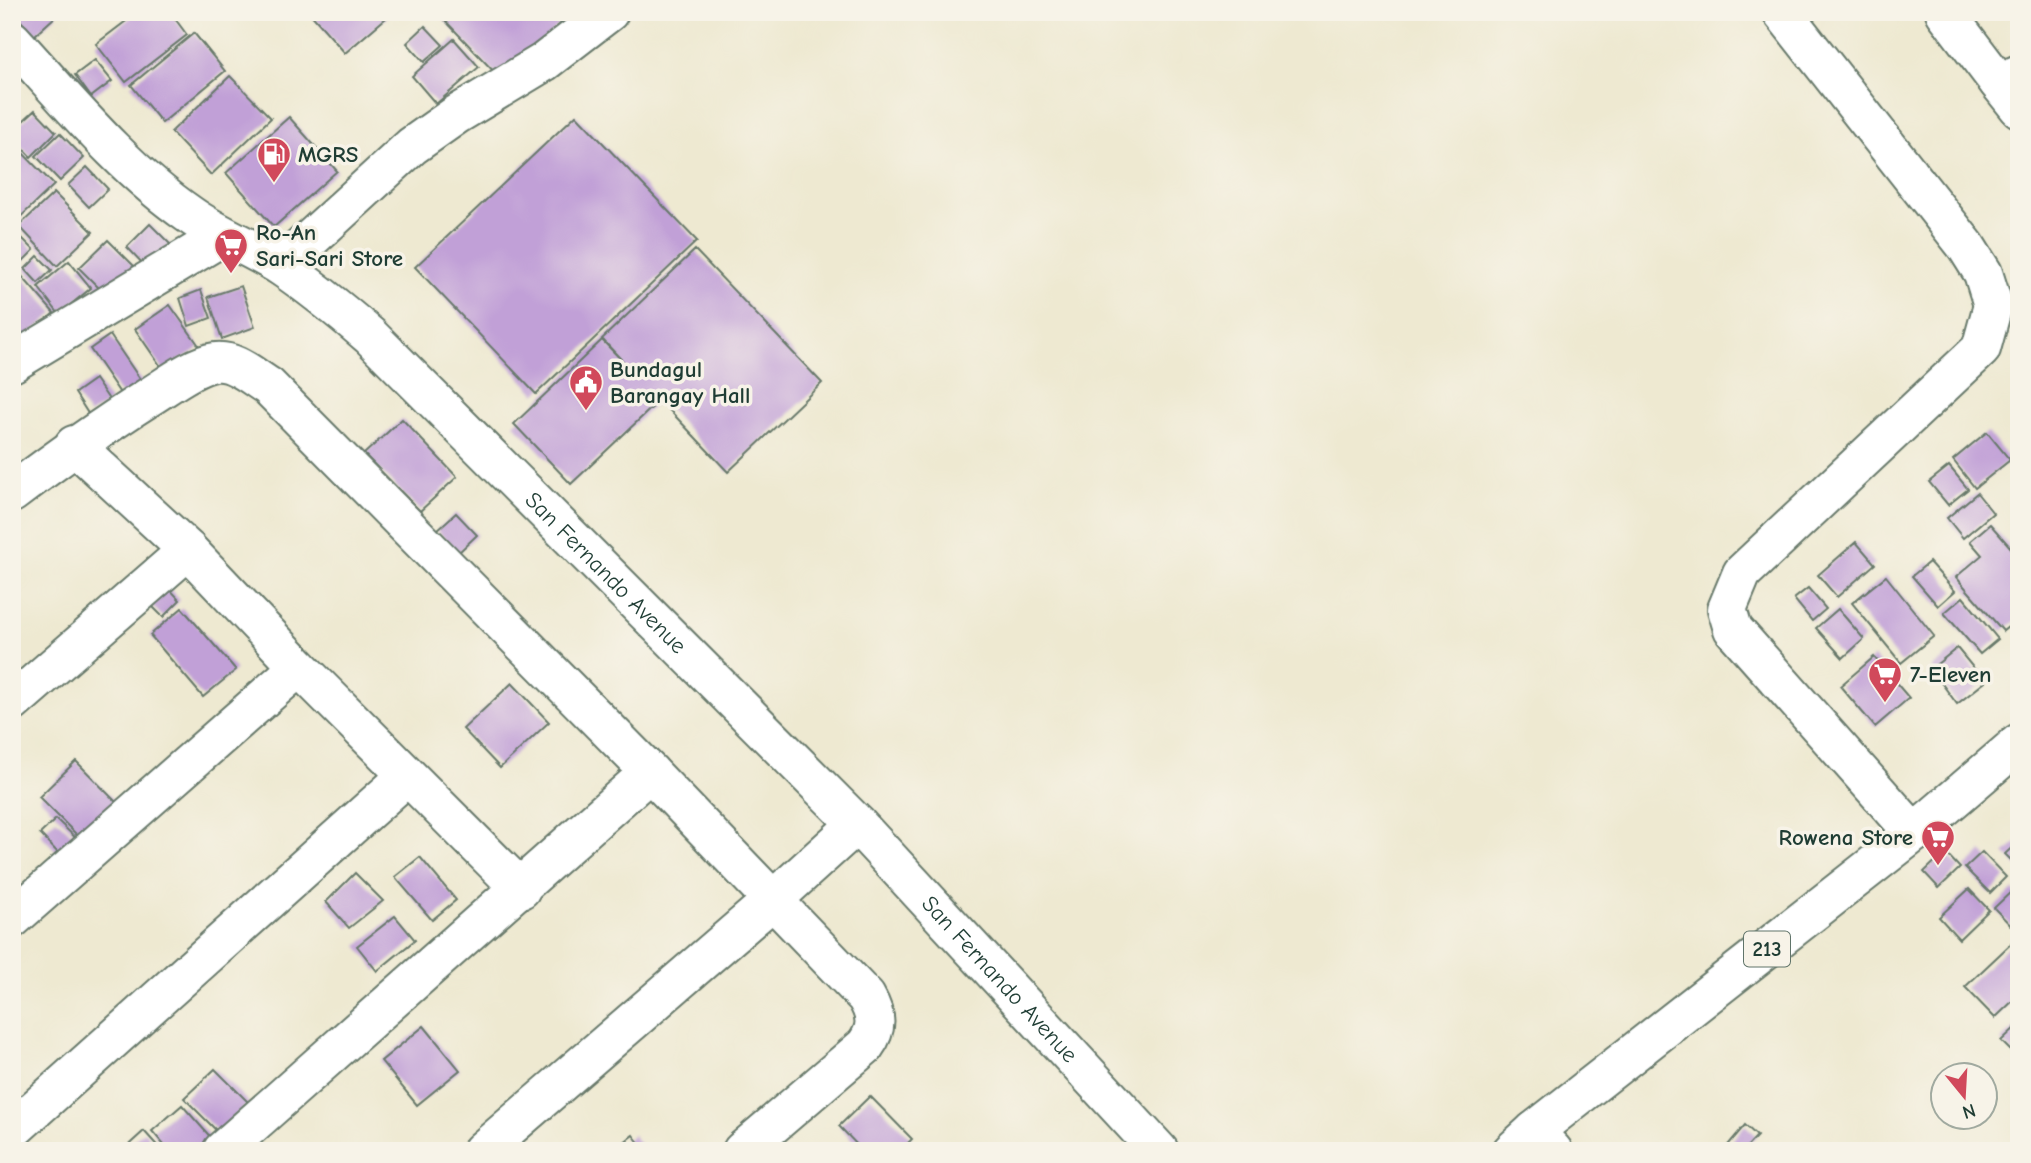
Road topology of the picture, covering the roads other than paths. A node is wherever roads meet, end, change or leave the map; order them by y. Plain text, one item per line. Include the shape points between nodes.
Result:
1 (609, 12) edge
2 (1782, 12) edge
3 (1945, 12) edge
4 (12, 40) edge
5 (2012, 89) edge
6 (223, 236) junction
7 (281, 266) junction
8 (12, 363) edge
9 (74, 445) junction
10 (12, 493) edge
11 (188, 550) junction
12 (299, 667) junction
13 (12, 704) edge
14 (2018, 747) edge
15 (650, 772) junction
16 (407, 776) junction
17 (857, 824) junction
18 (1914, 833) junction
19 (521, 889) junction
20 (774, 899) junction
21 (12, 919) edge
22 (12, 1130) edge
23 (1533, 1144) edge
24 (222, 1151) edge
25 (481, 1151) edge
26 (742, 1151) edge
27 (1158, 1151) edge

1 - 7 street via 544,62 412,146
2 - 18 street via 1966,246 1983,273 1993,305 1981,349 1742,573 1727,609 1733,629
3 - 5 street
4 - 6 street, San Fernando Avenue via 119,155 189,215
6 - 7 street, San Fernando Avenue
6 - 8 street
7 - 17 street, San Fernando Avenue via 387,352
9 - 10 street
9 - 11 street
9 - 15 street via 205,365 225,362 240,368 280,398
11 - 12 street
11 - 13 street
12 - 16 street
12 - 21 street
14 - 18 street, 213
15 - 19 street
15 - 20 street
16 - 19 street
16 - 22 street
17 - 20 street
17 - 27 street, San Fernando Avenue
18 - 23 street, 213
19 - 24 street
20 - 25 street
20 - 26 street via 866,997 876,1026 855,1055

